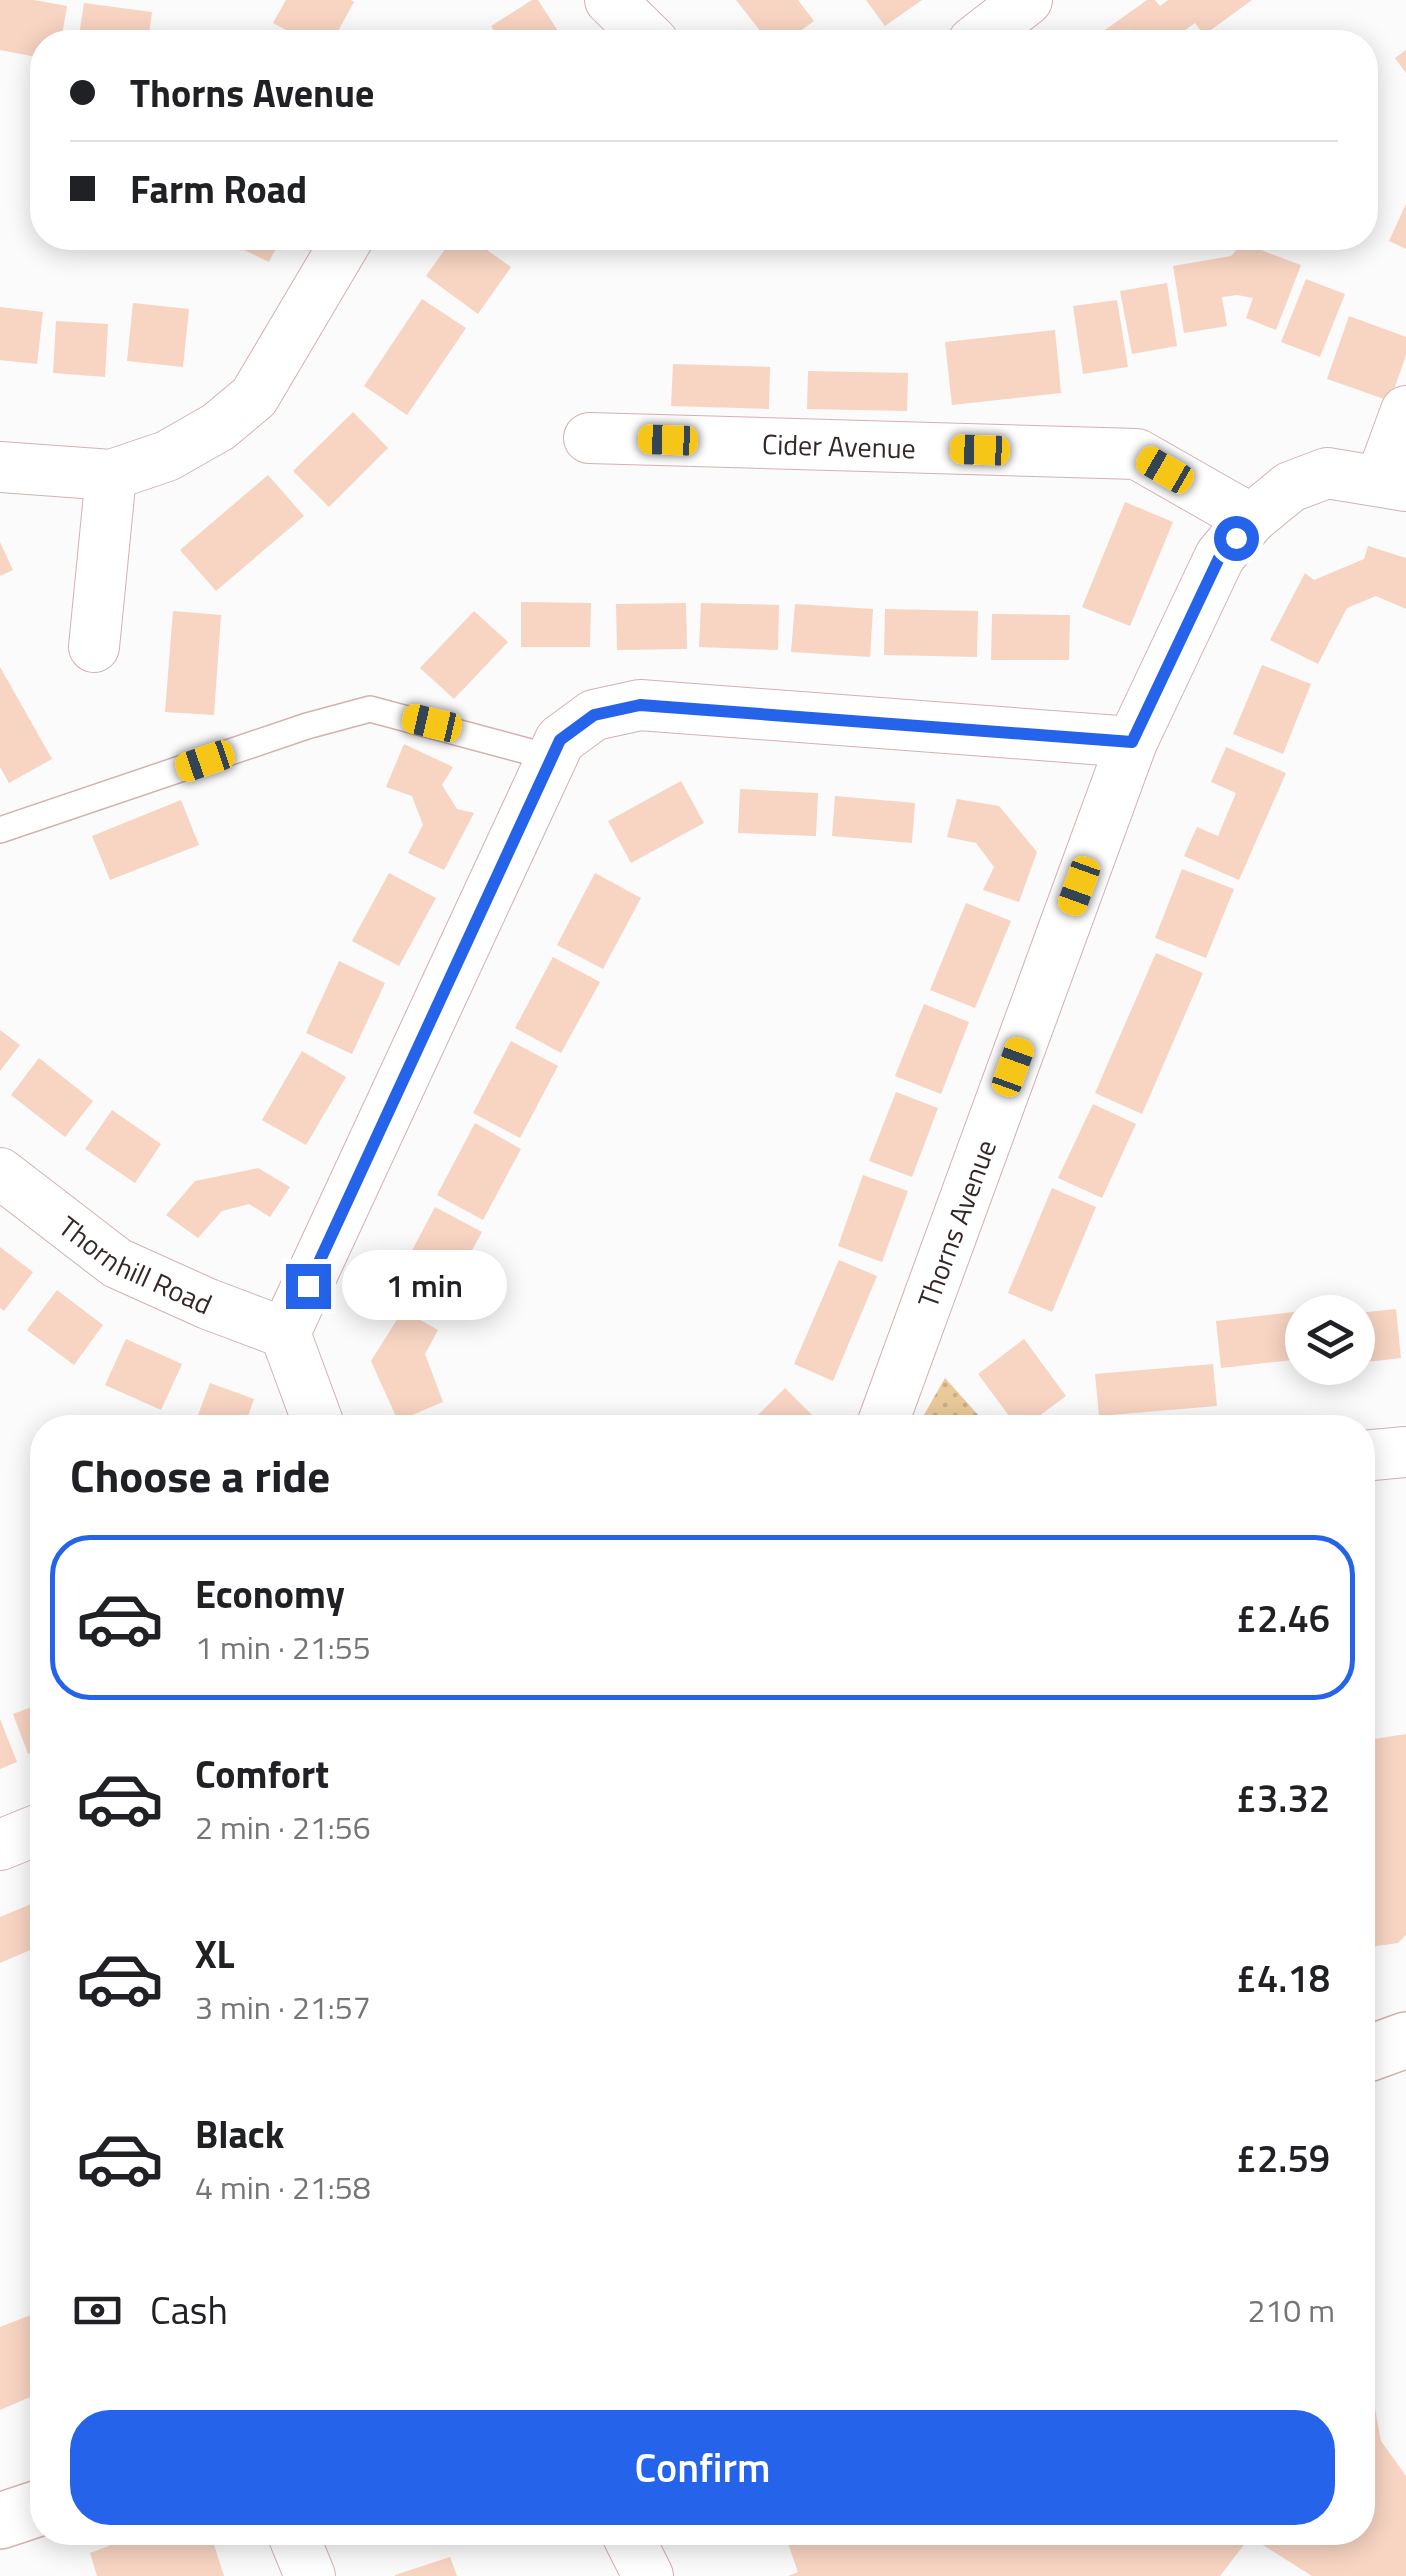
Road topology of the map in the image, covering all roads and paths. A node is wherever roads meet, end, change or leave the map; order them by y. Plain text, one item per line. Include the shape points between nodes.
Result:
1 (610, 0) edge
2 (1028, 0) edge
3 (641, 30) edge
4 (989, 30) edge
5 (341, 250) edge
6 (1406, 411) edge
7 (590, 438) dead end
8 (0, 467) edge
9 (110, 474) junction
10 (1393, 483) edge
11 (1251, 519) junction
12 (94, 647) dead end
13 (1132, 742) junction
14 (552, 758) junction
15 (0, 830) edge
16 (0, 1173) edge
17 (285, 1333) junction
18 (315, 1415) edge
19 (886, 1415) edge
20 (1406, 1452) edge
21 (1375, 1455) edge
22 (30, 1833) edge
23 (0, 1845) edge
24 (1406, 2040) edge
25 (1375, 2051) edge
26 (30, 2511) edge
27 (0, 2522) edge
28 (297, 2545) edge
29 (632, 2545) edge
30 (310, 2576) edge
31 (648, 2576) edge

1 - 3 street
2 - 4 street
5 - 9 street via 254,397 167,456
6 - 10 street
7 - 11 street, Cider Avenue via 1137,454
8 - 9 street
9 - 12 street
10 - 11 street, Thorns Avenue via 1327,473 1290,486
11 - 13 street, Thorns Avenue via 1220,556
13 - 14 street via 640,705 594,715 560,740
13 - 19 street, Thorns Avenue
14 - 15 lane via 370,709
14 - 17 street
16 - 17 street, Thornhill Road via 117,1263
17 - 18 street
20 - 21 street
22 - 23 street
24 - 25 main road
26 - 27 main road
28 - 30 street
29 - 31 street

